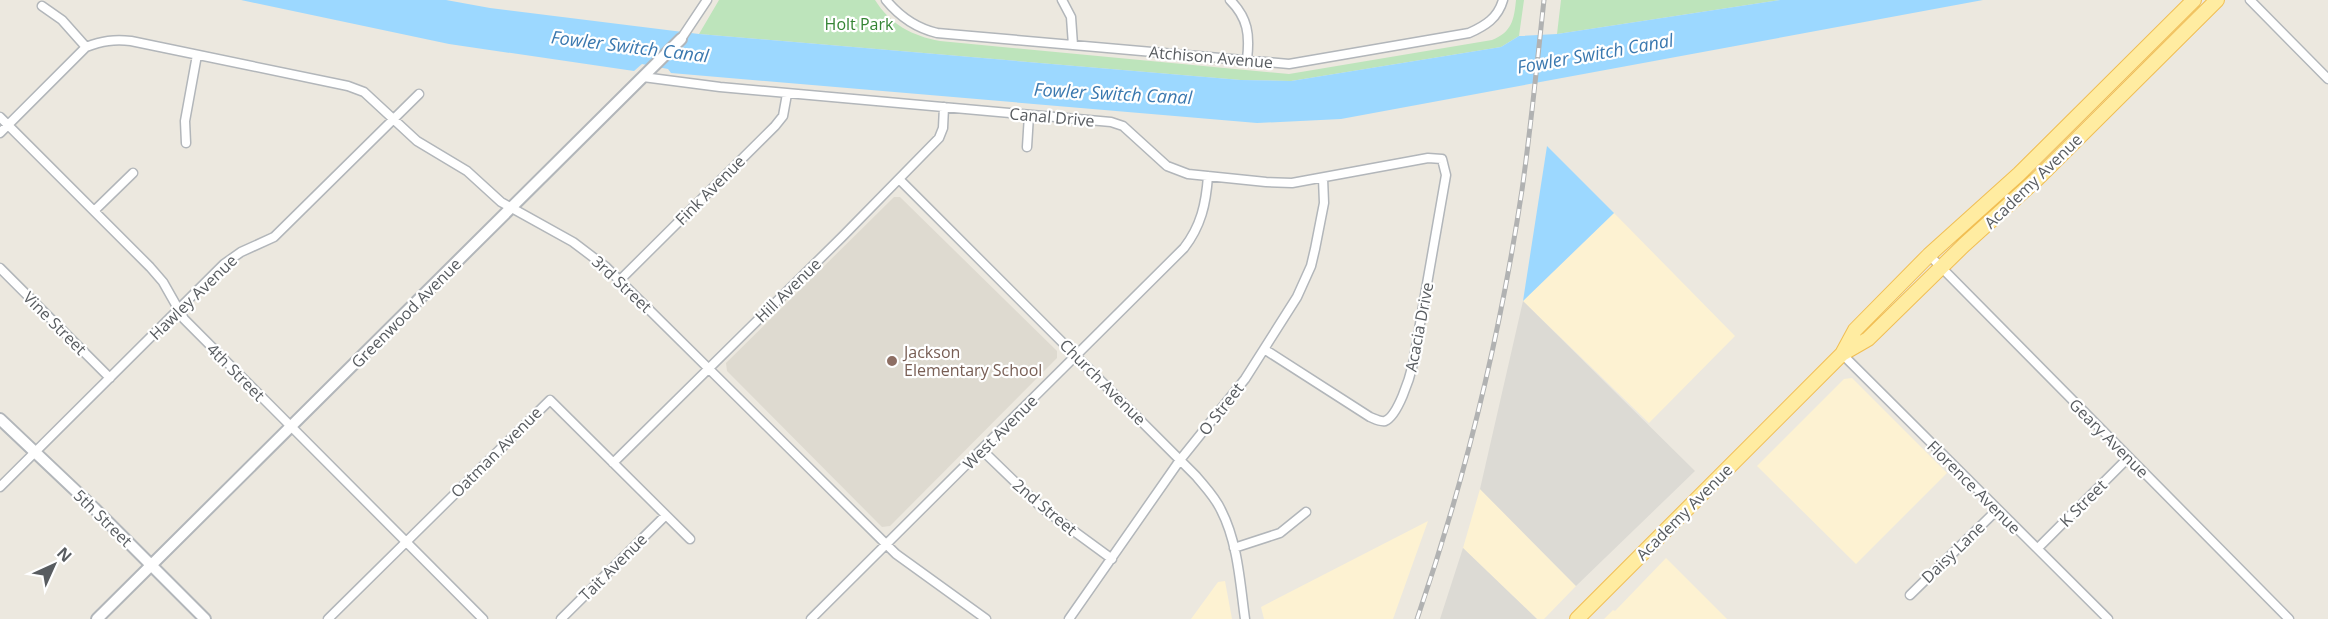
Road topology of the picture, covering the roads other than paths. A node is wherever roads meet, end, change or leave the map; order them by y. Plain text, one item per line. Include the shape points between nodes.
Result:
1 (707, 0) edge
2 (886, 0) edge
3 (1062, 0) edge
4 (1503, 0) edge
5 (2194, 0) edge
6 (2217, 0) edge
7 (2250, 0) edge
8 (1233, 1) edge
9 (42, 6) dead end
10 (681, 39) joint
11 (1073, 45) junction
12 (86, 47) junction
13 (197, 55) junction
14 (1247, 59) junction
15 (643, 77) junction
16 (2328, 79) edge
17 (419, 94) dead end
18 (787, 94) junction
19 (2088, 105) junction
20 (944, 107) junction
21 (1029, 115) junction
22 (0, 117) edge
23 (393, 119) junction
24 (8, 125) junction
25 (0, 133) edge
26 (186, 143) dead end
27 (1027, 147) dead end
28 (1442, 159) joint
29 (2044, 172) junction
30 (133, 173) dead end
31 (1208, 176) junction
32 (1323, 178) junction
33 (899, 179) junction
34 (512, 208) junction
35 (95, 210) junction
36 (1929, 255) junction
37 (1942, 267) junction
38 (0, 268) edge
39 (620, 280) junction
40 (178, 310) junction
41 (1264, 349) junction
42 (1842, 354) junction
43 (1077, 355) junction
44 (708, 368) junction
45 (110, 378) junction
46 (0, 419) edge
47 (290, 427) junction
48 (982, 450) junction
49 (35, 452) junction
50 (2128, 458) junction
51 (1180, 460) junction
52 (613, 463) junction
53 (0, 487) edge
54 (1996, 510) junction
55 (1306, 512) dead end
56 (665, 516) junction
57 (690, 539) dead end
58 (406, 541) junction
59 (887, 546) junction
60 (1234, 548) junction
61 (2038, 548) junction
62 (1112, 559) junction
63 (152, 566) junction
64 (1910, 595) dead end
65 (97, 619) edge
66 (205, 619) edge
67 (328, 619) edge
68 (483, 619) edge
69 (561, 619) edge
70 (811, 619) edge
71 (986, 619) edge
72 (1069, 619) edge
73 (1245, 619) edge
74 (1576, 619) edge
75 (2108, 619) edge
76 (2289, 619) edge

1 - 10 street, Greenwood Avenue
2 - 11 street, Atchison Avenue via 902,17 924,30
3 - 11 street via 1071,17
4 - 14 street, Atchison Avenue via 1494,19 1469,33 1310,62
5 - 19 main road, Academy Avenue
6 - 29 main road, Academy Avenue
7 - 16 street
8 - 14 street via 1248,27
9 - 12 street via 62,20
10 - 15 street, Greenwood Avenue
11 - 14 street, Atchison Avenue
12 - 13 street, 3rd Street via 117,39
12 - 24 street
13 - 23 street, 3rd Street via 348,86 364,92
13 - 26 street via 185,121
15 - 18 street, Canal Drive
15 - 34 street, Greenwood Avenue
17 - 23 street, Hawley Avenue
18 - 20 street, Canal Drive
18 - 39 street, Fink Avenue via 783,116 775,126
19 - 29 main road via 2090,115 2053,154
19 - 36 main road, Academy Avenue
20 - 21 street, Canal Drive
20 - 33 street, Hill Avenue via 942,134
21 - 27 street
21 - 31 street, Canal Drive via 1123,126 1167,166
22 - 24 street, 4th Street
23 - 34 street, 3rd Street via 417,141 467,171
23 - 40 street, Hawley Avenue via 282,230 265,243 231,258
24 - 25 street
24 - 35 street, 4th Street
28 - 32 street, Canal Drive via 1428,158
28 - 41 street, Acacia Drive via 1446,175 1413,364 1390,416 1379,421 1370,417
29 - 37 main road, Academy Avenue
30 - 35 street
31 - 32 street, Canal Drive via 1278,183
31 - 43 street, West Avenue via 1206,202 1195,234
32 - 41 street, O Street via 1324,203 1311,266 1297,297
33 - 43 street, Church Avenue
33 - 44 street, Hill Avenue
34 - 39 street, 3rd Street via 587,251
34 - 47 street, Greenwood Avenue
35 - 40 street, 4th Street via 163,282
36 - 37 street, Geary Avenue
36 - 42 main road, Academy Avenue via 1855,330
37 - 42 main road, Academy Avenue via 1868,339
37 - 50 street, Geary Avenue
38 - 45 street, Vine Street
39 - 44 street, 3rd Street
40 - 45 street, Hawley Avenue
40 - 47 street, 4th Street
41 - 51 street, O Street via 1227,403
42 - 54 street, Florence Avenue
42 - 74 main road, Academy Avenue
43 - 48 street, West Avenue
43 - 51 street, Church Avenue
44 - 52 street, Hill Avenue
44 - 59 street, 3rd Street
45 - 49 street, Hawley Avenue
46 - 49 street, 5th Street
47 - 58 street, 4th Street
47 - 63 street, Greenwood Avenue
48 - 59 street, West Avenue
48 - 62 street, 2nd Street via 1041,507
49 - 53 street, Hawley Avenue
49 - 63 street, 5th Street
50 - 61 street, K Street
50 - 76 street, Geary Avenue
51 - 60 street, Church Avenue via 1221,509
51 - 62 street, O Street
52 - 56 street, Oatman Avenue
52 - 58 street, Oatman Avenue via 549,400
54 - 61 street, Florence Avenue
54 - 64 street, Daisy Lane
55 - 60 street via 1280,533
56 - 57 street, Oatman Avenue
56 - 69 street, Tait Avenue
58 - 67 street, Oatman Avenue
58 - 68 street, 4th Street
59 - 70 street, West Avenue
59 - 71 street, 3rd Street
60 - 73 street, Church Avenue
61 - 75 street, Florence Avenue
62 - 72 street, O Street
63 - 65 street, Greenwood Avenue
63 - 66 street, 5th Street

